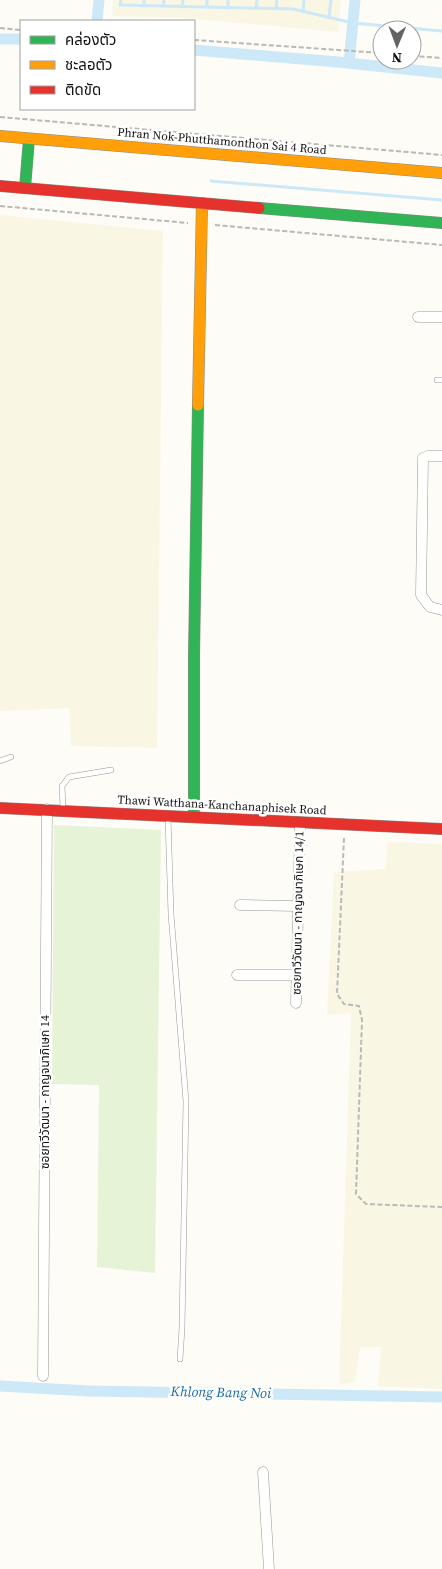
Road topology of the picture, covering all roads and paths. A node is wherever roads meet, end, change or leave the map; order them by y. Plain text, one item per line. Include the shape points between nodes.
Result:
1 (0, 28) edge
2 (20, 30) edge
3 (195, 40) edge
4 (372, 52) edge
5 (422, 57) edge
6 (442, 58) edge
7 (0, 116) edge
8 (0, 136) edge
9 (29, 139) junction
10 (442, 155) edge
11 (442, 173) edge
12 (0, 186) edge
13 (25, 188) junction
14 (202, 203) junction
15 (0, 206) edge
16 (442, 223) edge
17 (202, 224) junction
18 (442, 245) edge
19 (418, 317) dead end
20 (442, 317) edge
21 (442, 456) edge
22 (442, 610) edge
23 (11, 757) dead end
24 (0, 761) edge
25 (111, 770) dead end
26 (0, 808) edge
27 (47, 809) junction
28 (63, 810) junction
29 (168, 815) junction
30 (194, 816) junction
31 (300, 823) junction
32 (344, 825) junction
33 (442, 829) edge
34 (240, 905) dead end
35 (298, 906) junction
36 (238, 975) dead end
37 (296, 975) junction
38 (296, 1003) dead end
39 (442, 1208) edge
40 (180, 1359) dead end
41 (43, 1376) dead end
42 (263, 1472) dead end
43 (269, 1569) edge

1 - 2 path
3 - 4 path
5 - 6 path
7 - 10 path
8 - 9 street, Phran Nok-Phutthamonthon Sai 4 Road
9 - 11 street, Phran Nok-Phutthamonthon Sai 4 Road
9 - 13 street
12 - 13 street
13 - 14 street
14 - 16 street
14 - 17 street
15 - 17 path
17 - 18 path
17 - 30 street
19 - 20 street
21 - 22 street via 423,458 421,595 430,607
23 - 24 lane
25 - 28 lane via 69,777 62,786
26 - 27 street, Thawi Watthana-Kanchanaphisek Road
27 - 28 street, Thawi Watthana-Kanchanaphisek Road
27 - 41 street, ซอยทวีวัฒนา - กาญจนาภิเษก 14
28 - 29 street, Thawi Watthana-Kanchanaphisek Road
29 - 30 street, Thawi Watthana-Kanchanaphisek Road
29 - 40 lane via 171,914 186,1102
30 - 31 street, Thawi Watthana-Kanchanaphisek Road
31 - 32 street, Thawi Watthana-Kanchanaphisek Road
31 - 35 street, ซอยทวีวัฒนา - กาญจนาภิเษก 14/1
32 - 33 street, Thawi Watthana-Kanchanaphisek Road
32 - 39 path via 337,994 344,1004 360,1006 362,1020 356,1194 366,1204
34 - 35 street
35 - 37 street, ซอยทวีวัฒนา - กาญจนาภิเษก 14/1
36 - 37 street
37 - 38 street, ซอยทวีวัฒนา - กาญจนาภิเษก 14/1
42 - 43 street

